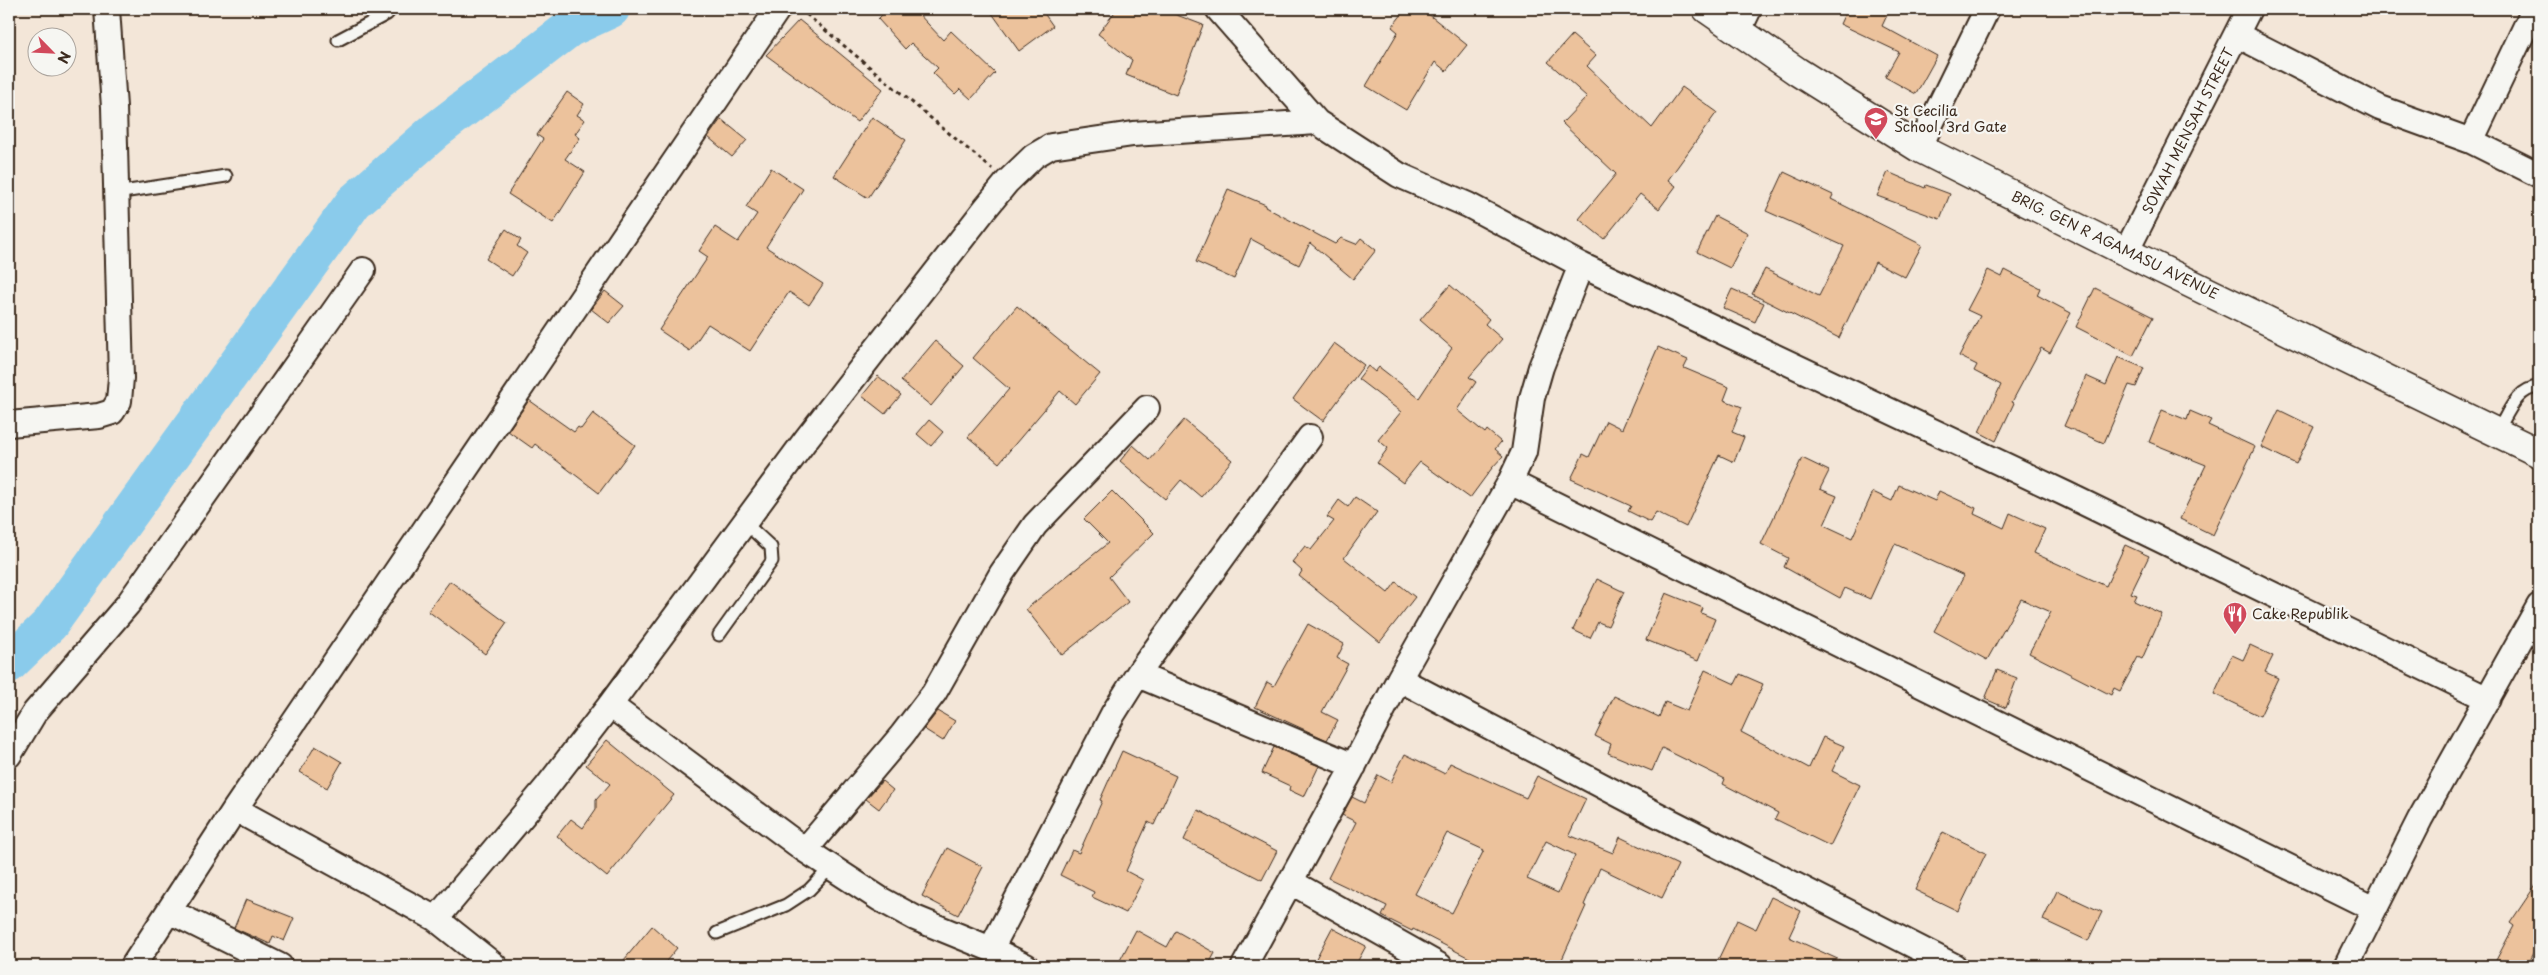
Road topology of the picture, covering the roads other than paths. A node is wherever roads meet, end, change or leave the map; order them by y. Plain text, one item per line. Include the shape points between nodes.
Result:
1 (107, 9) edge
2 (391, 9) edge
3 (778, 9) edge
4 (1218, 9) edge
5 (1707, 9) edge
6 (1988, 9) edge
7 (2250, 9) edge
8 (2534, 9) edge
9 (1744, 20) edge
10 (2237, 35) junction
11 (338, 40) dead end
12 (1317, 122) junction
13 (2471, 140) junction
14 (1919, 148) junction
15 (2539, 175) edge
16 (226, 176) dead end
17 (116, 193) junction
18 (2126, 252) junction
19 (1581, 265) junction
20 (363, 270) dead end
21 (2539, 386) edge
22 (1147, 408) dead end
23 (9, 424) edge
24 (2497, 432) junction
25 (1310, 437) dead end
26 (2539, 453) edge
27 (1510, 482) junction
28 (744, 522) junction
29 (2539, 606) edge
30 (719, 635) dead end
31 (1138, 675) junction
32 (1400, 679) junction
33 (2488, 699) junction
34 (610, 705) junction
35 (9, 755) edge
36 (1354, 766) junction
37 (236, 809) junction
38 (805, 850) junction
39 (831, 867) junction
40 (1291, 882) junction
41 (2374, 909) junction
42 (169, 911) junction
43 (436, 920) junction
44 (717, 933) dead end
45 (992, 949) junction
46 (1020, 965) edge
47 (133, 966) edge
48 (280, 966) edge
49 (495, 966) edge
50 (1244, 966) edge
51 (1440, 966) edge
52 (1954, 966) edge
53 (2346, 966) edge

1 - 17 street
2 - 11 lane
3 - 37 street
4 - 12 street
5 - 9 street, BRIG. GEN R AGAMASU AVENUE
6 - 14 street
7 - 10 street, SOWAH MENSAH STREET
8 - 13 street
9 - 14 street, BRIG. GEN R AGAMASU AVENUE
10 - 13 street via 2380,108
10 - 18 street, SOWAH MENSAH STREET
12 - 19 street via 1399,175 1468,205
12 - 28 street via 1132,134 1050,146 1034,156 1007,182
13 - 15 street
14 - 18 street, BRIG. GEN R AGAMASU AVENUE
16 - 17 lane
17 - 23 street via 121,378 118,402 112,412 99,416
18 - 24 street, BRIG. GEN R AGAMASU AVENUE
19 - 27 street via 1541,367 1532,398 1524,452
19 - 33 street via 2066,494
20 - 35 street via 128,604 35,712
21 - 24 lane via 2520,394
22 - 38 street via 1035,525 1002,573 934,693
24 - 26 street, BRIG. GEN R AGAMASU AVENUE
25 - 31 street
27 - 32 street
27 - 41 street
28 - 30 lane via 771,547 772,561
28 - 34 street
29 - 33 street
31 - 36 street
31 - 45 street via 1114,714
32 - 36 street
32 - 52 street
33 - 41 street via 2420,819
34 - 38 street
34 - 43 street
36 - 40 street
37 - 42 street
37 - 43 street
38 - 39 street
39 - 44 lane via 809,890 786,906
39 - 45 street via 916,918
40 - 50 street
40 - 51 street
41 - 53 street
42 - 47 street
42 - 48 street
43 - 49 street
45 - 46 street

